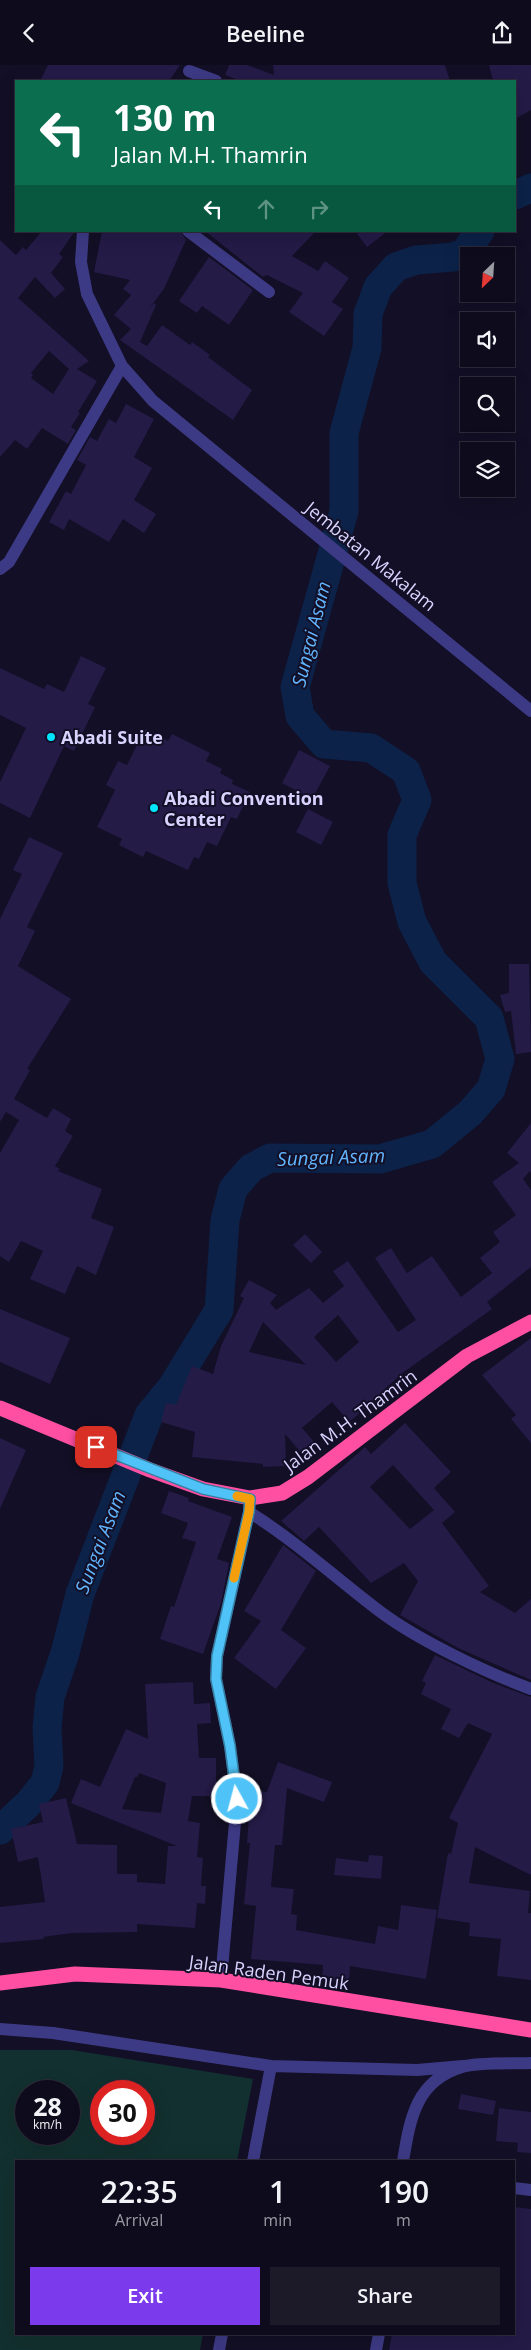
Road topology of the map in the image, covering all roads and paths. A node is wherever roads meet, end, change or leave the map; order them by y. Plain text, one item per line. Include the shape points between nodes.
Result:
1 (188, 72) edge
2 (213, 80) edge
3 (83, 232) edge
4 (189, 232) edge
5 (269, 292) dead end
6 (122, 367) junction
7 (0, 569) edge
8 (531, 711) edge
9 (531, 1322) edge
10 (0, 1408) edge
11 (249, 1505) junction
12 (531, 1689) edge
13 (221, 1980) junction
14 (0, 1983) edge
15 (0, 2029) edge
16 (531, 2030) edge
17 (531, 2063) edge
18 (271, 2066) junction
19 (463, 2067) junction
20 (253, 2160) edge
21 (403, 2160) edge
22 (515, 2188) edge
23 (531, 2190) edge
24 (222, 2335) edge
25 (379, 2335) edge
26 (218, 2350) edge
27 (376, 2350) edge

1 - 2 street
3 - 6 street, Jembatan Makalam via 81,262 88,294
4 - 5 street
6 - 7 street via 10,562
6 - 8 street, Jembatan Makalam via 153,401
9 - 11 highway, Jalan M.H. Thamrin via 467,1357 308,1477 282,1493
10 - 11 highway, Jalan M.H. Thamrin via 150,1470
11 - 12 street via 384,1614 427,1641
11 - 13 street via 217,1656 216,1679 237,1799
13 - 14 highway, Jalan Raden Pemuk via 75,1974
13 - 16 highway, Jalan Raden Pemuk
15 - 18 street via 53,2033
17 - 19 street
18 - 19 street via 417,2070
18 - 20 street
19 - 21 street via 435,2082 417,2103 409,2121
22 - 23 street
24 - 26 street
25 - 27 street

